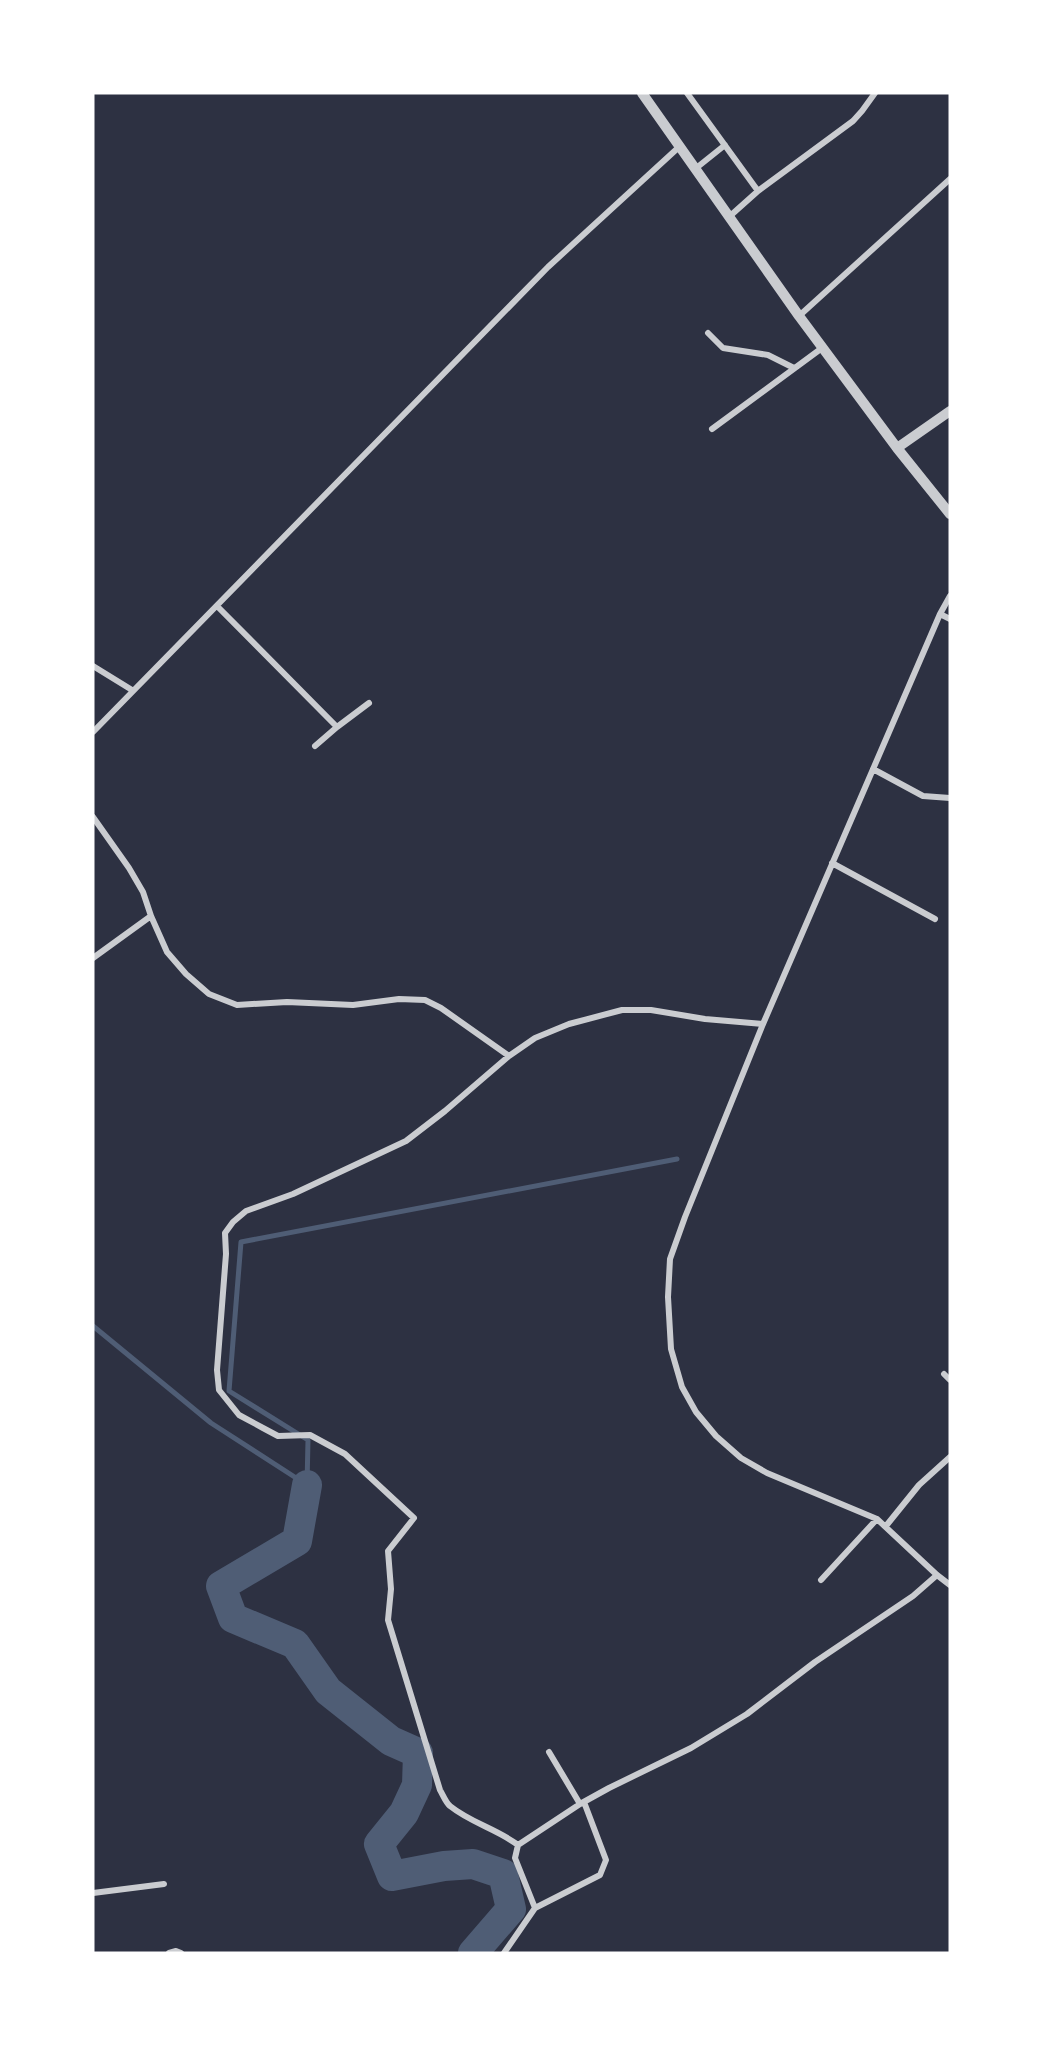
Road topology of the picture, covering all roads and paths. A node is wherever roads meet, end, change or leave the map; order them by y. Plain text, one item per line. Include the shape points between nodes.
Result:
1 (687, 93) edge
2 (874, 93) edge
3 (644, 94) edge
4 (725, 145) junction
5 (679, 147) junction
6 (695, 169) junction
7 (950, 179) edge
8 (758, 191) junction
9 (730, 216) junction
10 (799, 316) junction
11 (708, 333) dead end
12 (822, 348) junction
13 (794, 368) junction
14 (950, 411) edge
15 (712, 429) dead end
16 (897, 448) junction
17 (950, 514) edge
18 (950, 596) edge
19 (217, 606) junction
20 (940, 614) junction
21 (950, 619) edge
22 (93, 666) edge
23 (132, 690) junction
24 (369, 703) dead end
25 (337, 727) junction
26 (93, 732) edge
27 (315, 746) dead end
28 (873, 769) junction
29 (950, 798) edge
30 (93, 817) edge
31 (832, 863) junction
32 (151, 916) junction
33 (934, 919) dead end
34 (93, 958) edge
35 (763, 1024) junction
36 (509, 1056) junction
37 (944, 1374) dead end
38 (950, 1380) edge
39 (950, 1457) edge
40 (877, 1519) junction
41 (886, 1526) junction
42 (937, 1575) junction
43 (821, 1580) dead end
44 (950, 1585) edge
45 (549, 1752) dead end
46 (582, 1803) junction
47 (518, 1845) junction
48 (164, 1884) dead end
49 (93, 1893) edge
50 (535, 1908) junction
51 (169, 1953) edge
52 (181, 1953) edge
53 (504, 1953) edge

1 - 4 street
2 - 8 street via 853,121
3 - 5 street
4 - 6 street
4 - 8 street
5 - 6 street
5 - 19 street via 548,267
6 - 9 street
7 - 10 street
8 - 9 street
9 - 10 street
10 - 12 street
11 - 13 street via 723,348 768,355
12 - 13 street
12 - 16 street
13 - 15 street
14 - 16 street
16 - 17 street
18 - 20 street
19 - 23 street
19 - 25 street
20 - 21 street
20 - 28 street
22 - 23 street
23 - 26 street
24 - 25 street
25 - 27 street
28 - 29 street via 922,796
28 - 31 street
30 - 32 street via 129,868
31 - 33 street
31 - 35 street
32 - 34 street
32 - 36 street via 167,952 186,974 209,994 237,1005 353,1005 426,1000
35 - 36 street via 622,1010 569,1024 535,1038
35 - 40 street via 670,1259 671,1349 681,1387 696,1412 741,1458 767,1473
36 - 47 street via 406,1141 293,1194 246,1211 233,1222 225,1233 217,1370 219,1390 239,1415 278,1436 310,1435 345,1454 414,1518 387,1551 392,1589 388,1620 440,1790 449,1806
37 - 38 street
39 - 41 street via 919,1485
40 - 41 street
40 - 43 street
41 - 42 street
42 - 44 street
42 - 46 street via 747,1714 691,1748
45 - 46 street
46 - 47 street
46 - 50 street via 606,1860 600,1875
47 - 50 street via 515,1858
48 - 49 street
50 - 53 street
51 - 52 street

